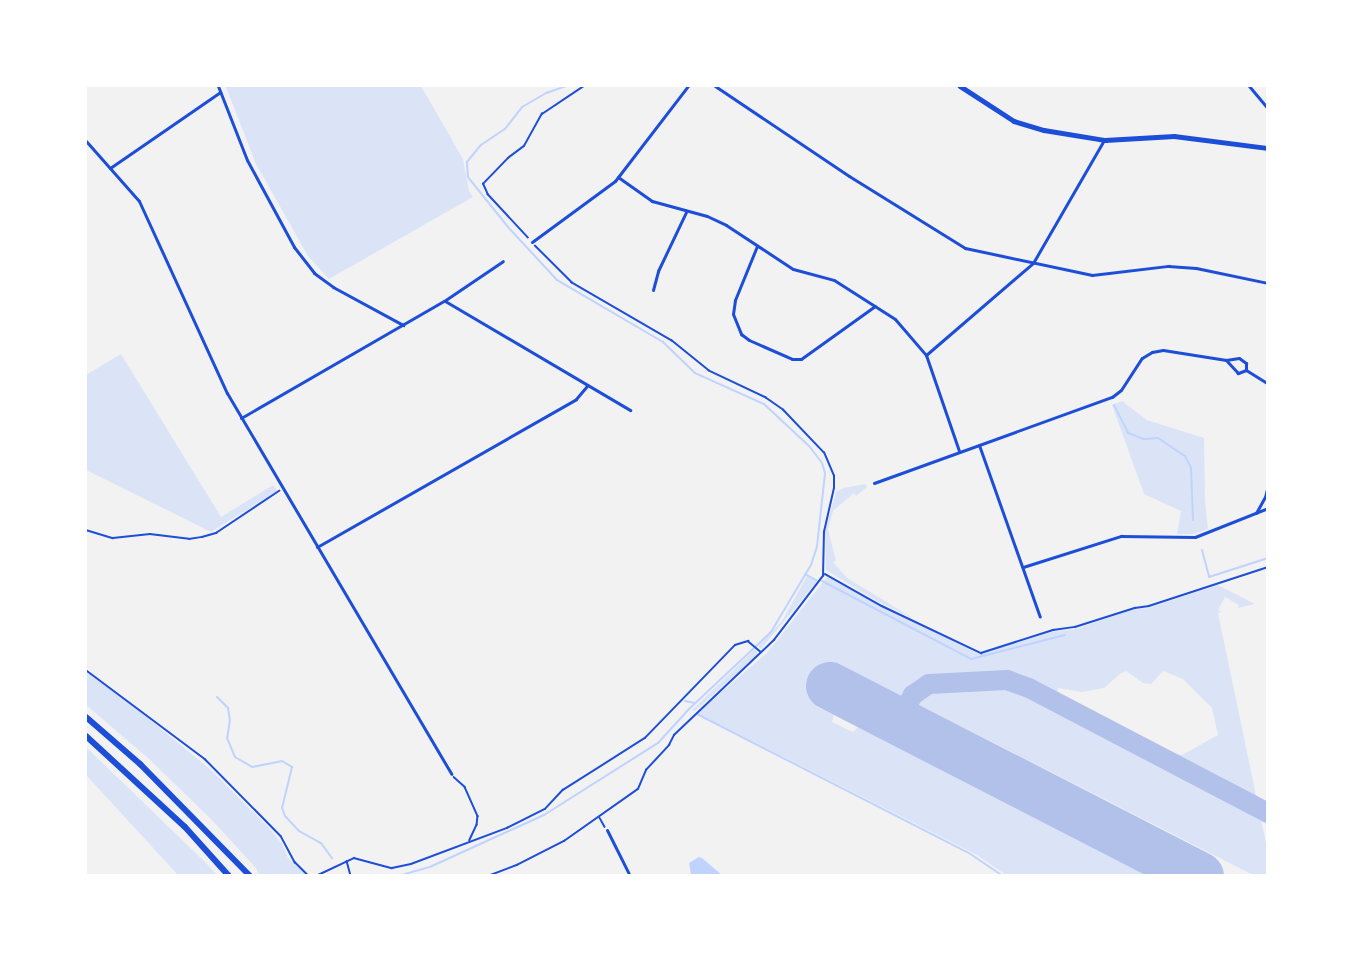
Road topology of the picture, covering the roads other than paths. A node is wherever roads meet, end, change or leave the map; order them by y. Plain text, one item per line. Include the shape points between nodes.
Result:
1 (218, 86) edge
2 (688, 86) edge
3 (715, 86) edge
4 (963, 86) edge
5 (1250, 86) edge
6 (220, 92) junction
7 (1268, 110) edge
8 (1104, 140) junction
9 (86, 141) edge
10 (1268, 148) edge
11 (110, 168) junction
12 (618, 177) junction
13 (687, 212) junction
14 (532, 242) road end
15 (757, 246) junction
16 (503, 261) dead end
17 (1033, 263) junction
18 (1268, 283) edge
19 (653, 290) dead end
20 (444, 301) junction
21 (875, 306) junction
22 (402, 325) junction
23 (926, 354) junction
24 (1226, 360) junction
25 (1246, 370) junction
26 (1268, 384) edge
27 (587, 386) junction
28 (630, 410) dead end
29 (241, 417) junction
30 (979, 445) junction
31 (959, 451) junction
32 (874, 483) dead end
33 (1268, 485) edge
34 (1268, 508) edge
35 (1250, 517) junction
36 (316, 548) junction
37 (1023, 567) junction
38 (1040, 617) dead end
39 (86, 717) edge
40 (86, 735) edge
41 (452, 774) road end
42 (607, 830) road end
43 (229, 876) edge
44 (250, 876) edge
45 (630, 876) edge

1 - 6 street
2 - 12 street
3 - 17 street via 965,248
4 - 8 main road via 1023,124
5 - 7 street
6 - 11 street
6 - 22 street via 247,160 294,247 314,273
8 - 10 main road via 1174,136
8 - 17 street
9 - 11 street
11 - 29 street via 139,201
12 - 13 street via 652,201
12 - 14 street
13 - 15 street via 717,221
13 - 19 street via 658,270
15 - 21 street via 793,269 834,280
15 - 21 street via 733,314 741,334 750,340 792,359 801,359
16 - 20 street
17 - 18 street via 1092,275 1168,266 1196,268
17 - 23 street
20 - 22 street
20 - 27 street
21 - 23 street via 895,319
22 - 29 street
23 - 31 street
24 - 25 street via 1238,373
24 - 25 street via 1239,358 1246,363
24 - 30 street via 1163,350 1152,352 1142,358 1112,397
25 - 26 street
27 - 28 street
27 - 36 street via 576,399
29 - 36 street
30 - 31 street
30 - 37 street
31 - 32 street
33 - 35 street via 1260,507
34 - 35 street
35 - 37 street via 1195,537 1127,535
36 - 41 street
37 - 38 street
39 - 44 highway via 148,772
40 - 43 highway via 185,827
42 - 45 street

